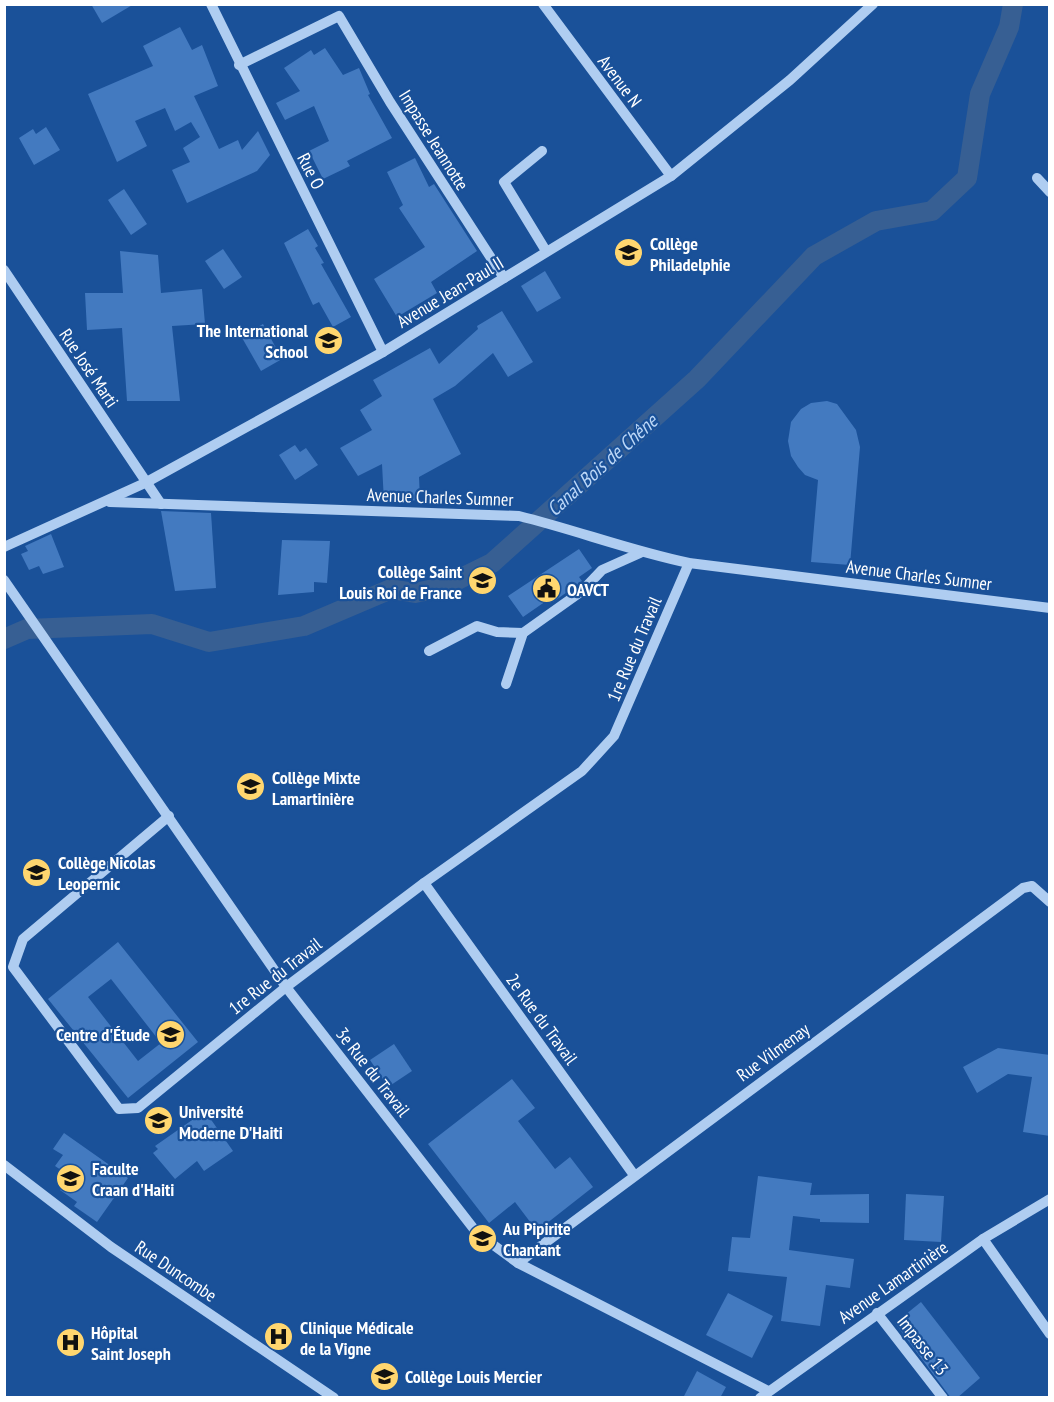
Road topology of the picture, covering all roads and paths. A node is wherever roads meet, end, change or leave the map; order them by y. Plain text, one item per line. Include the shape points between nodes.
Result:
1 (211, 4) edge
2 (543, 4) edge
3 (870, 6) edge
4 (239, 65) junction
5 (542, 152) dead end
6 (670, 176) junction
7 (1037, 178) dead end
8 (1050, 192) edge
9 (546, 251) junction
10 (4, 270) edge
11 (504, 279) junction
12 (383, 352) junction
13 (146, 483) junction
14 (107, 502) junction
15 (161, 504) junction
16 (4, 547) edge
17 (640, 553) junction
18 (689, 563) junction
19 (4, 579) edge
20 (1050, 608) edge
21 (523, 633) junction
22 (429, 651) dead end
23 (506, 684) dead end
24 (169, 816) junction
25 (424, 883) junction
26 (1050, 902) edge
27 (286, 987) junction
28 (4, 1165) edge
29 (634, 1175) junction
30 (1050, 1199) edge
31 (983, 1239) junction
32 (518, 1263) junction
33 (877, 1313) junction
34 (1050, 1334) edge
35 (764, 1394) edge
36 (334, 1398) edge
37 (943, 1398) edge

1 - 4 street, Rue O
2 - 6 street, Avenue N
3 - 6 street, Avenue Jean-Paul II via 790,80
4 - 11 street, Impasse Jeannotte via 339,16
4 - 12 street, Rue O
5 - 9 street via 504,182
6 - 9 street, Avenue Jean-Paul II
7 - 8 street
9 - 11 street, Avenue Jean-Paul II
10 - 13 street, Rue José Marti
11 - 12 street, Avenue Jean-Paul II
12 - 13 street, Avenue Jean-Paul II
13 - 14 street, Avenue Jean-Paul II
13 - 15 street, Rue José Marti
14 - 15 street, Avenue Charles Sumner
14 - 16 street, Avenue Jean-Paul II
15 - 17 street, Avenue Charles Sumner via 519,516
17 - 18 street, Avenue Charles Sumner
17 - 21 street via 602,570 582,591
18 - 20 street, Avenue Charles Sumner
18 - 25 street, 1re Rue du Travail via 614,736 582,771
19 - 24 street, 3e Rue du Travail
21 - 22 street via 477,626
21 - 23 street
24 - 27 street, 3e Rue du Travail
24 - 27 street, 1re Rue du Travail via 23,939 13,967 119,1109 138,1107
25 - 27 street, 1re Rue du Travail
25 - 29 street, 2e Rue du Travail
26 - 29 street, Rue Vilmenay via 1032,886 1023,888
27 - 32 street, 3e Rue du Travail via 477,1233
28 - 36 street, Rue Duncombe via 111,1246
29 - 32 street, Rue Vilmenay
30 - 31 street, Avenue Lamartinière
31 - 33 street, Avenue Lamartinière
31 - 34 street
32 - 35 street, 3e Rue du Travail
33 - 35 street, Avenue Lamartinière
33 - 37 street, Impasse 13

